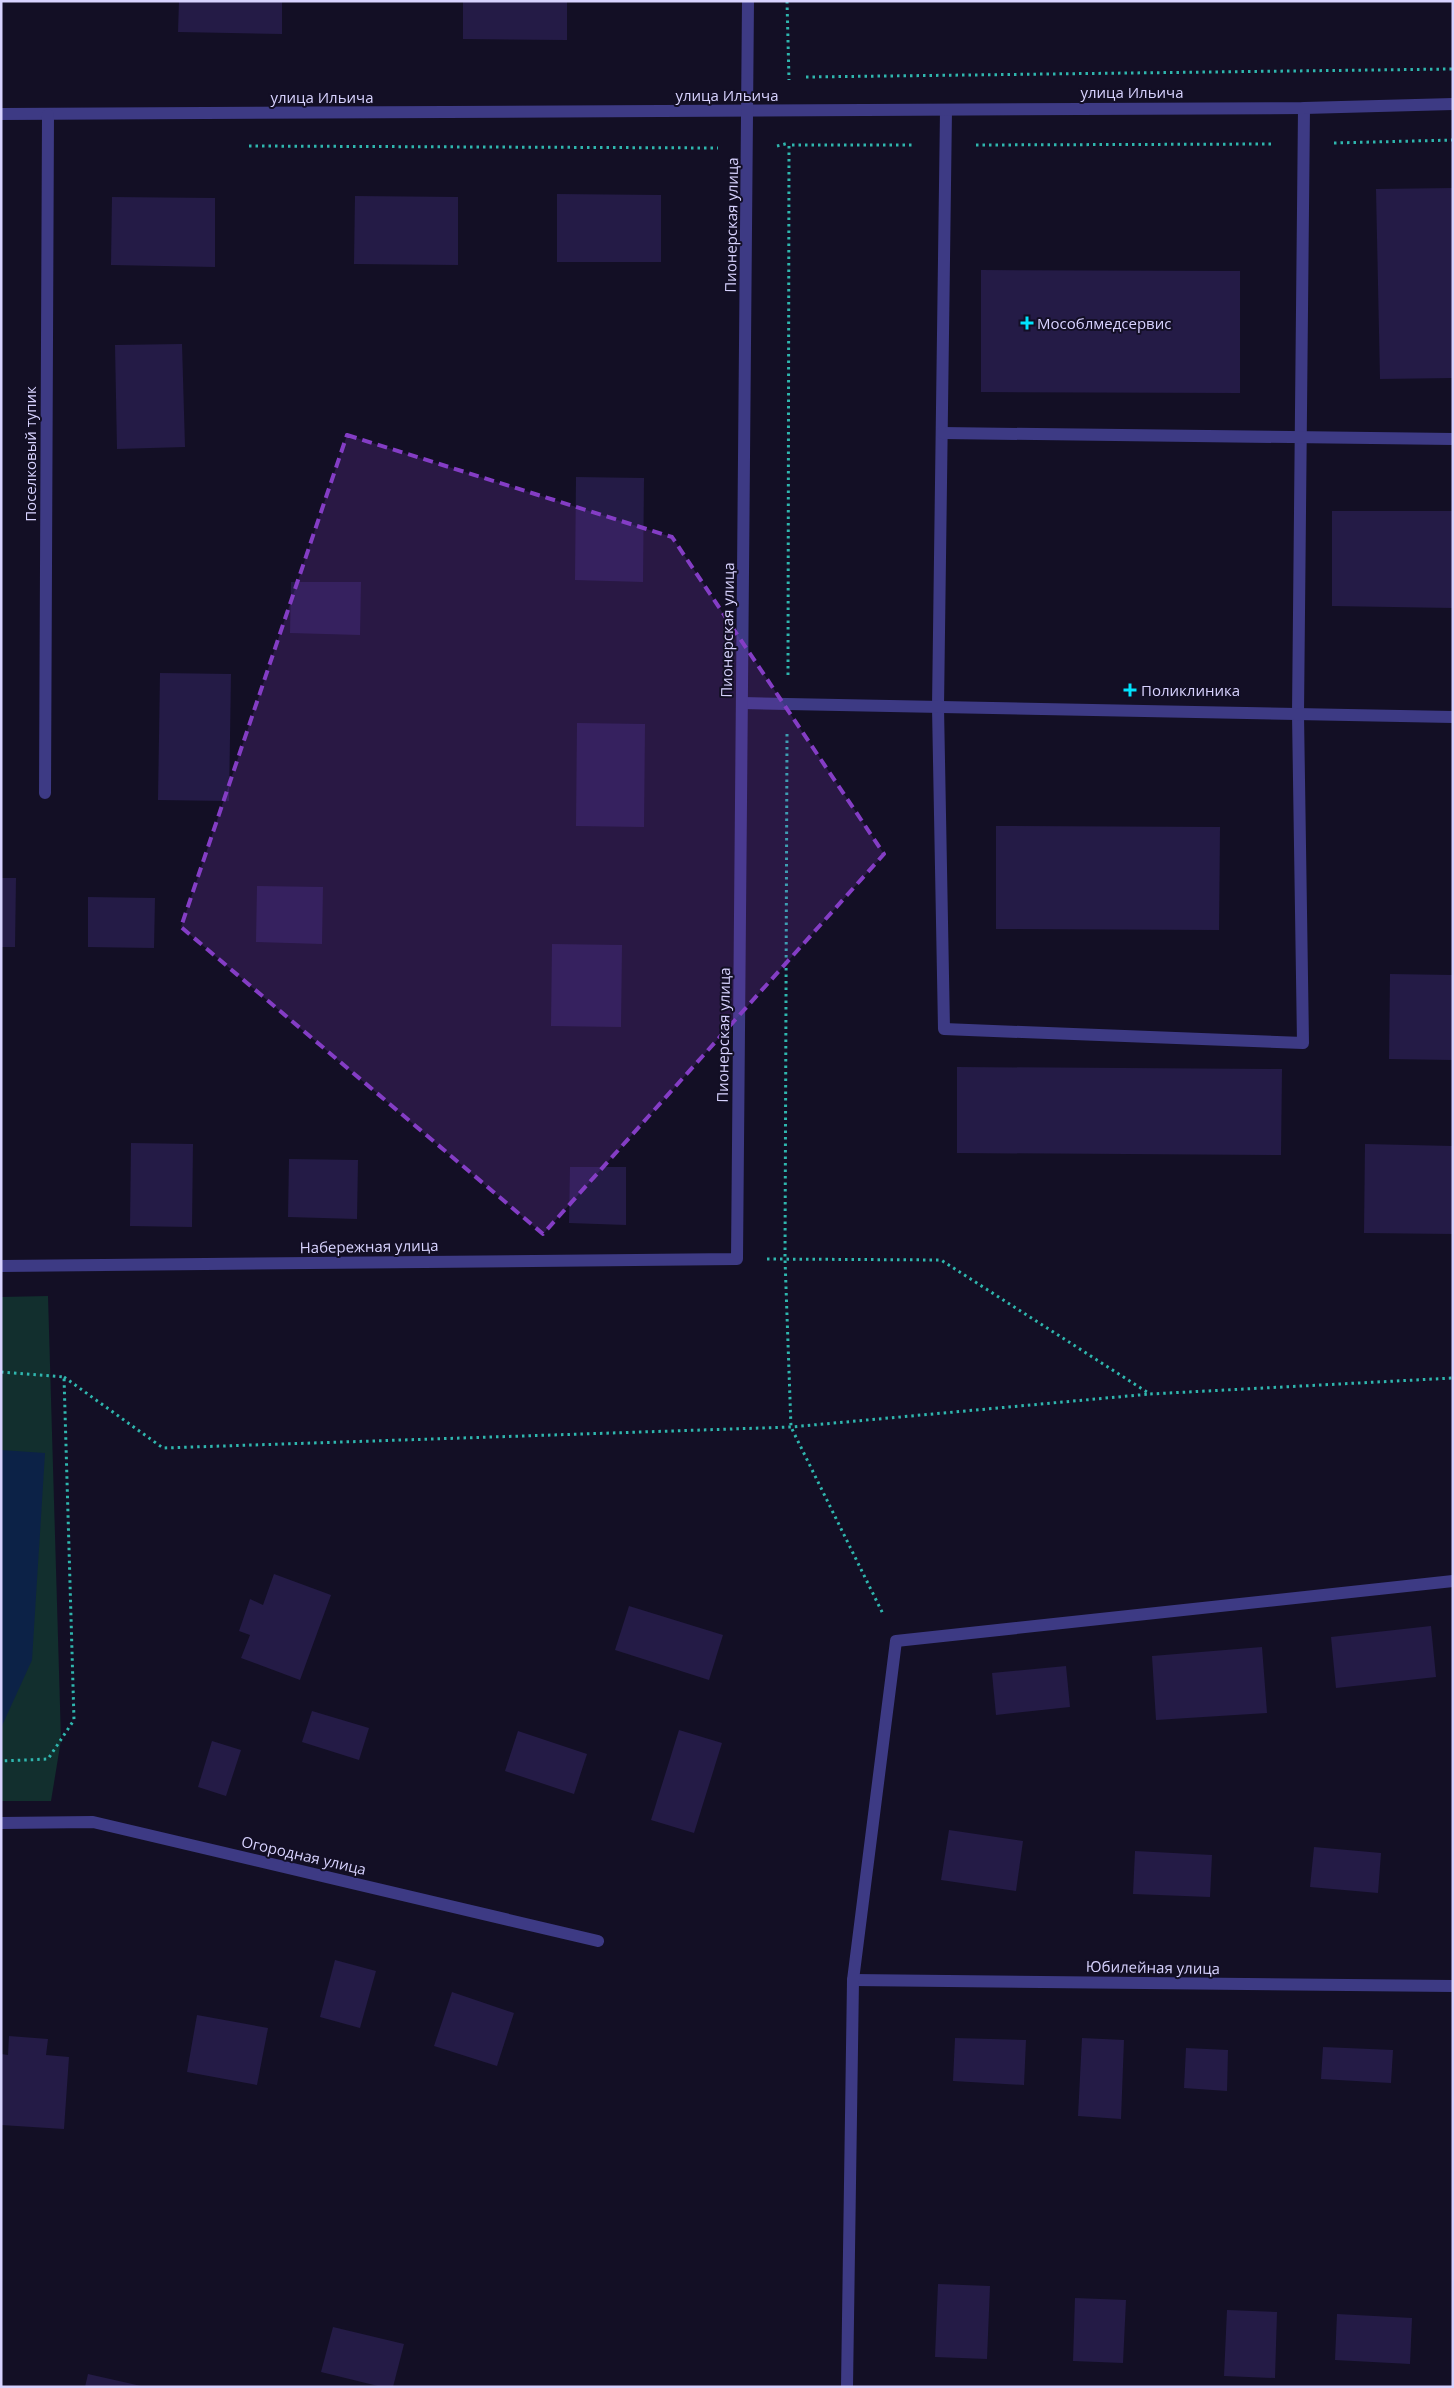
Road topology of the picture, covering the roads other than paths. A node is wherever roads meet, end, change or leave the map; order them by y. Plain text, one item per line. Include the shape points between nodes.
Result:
1 (748, 1) edge
2 (1453, 104) edge
3 (1304, 108) junction
4 (946, 110) junction
5 (748, 111) junction
6 (1, 114) edge
7 (48, 115) junction
8 (942, 433) junction
9 (1300, 437) junction
10 (1453, 439) edge
11 (742, 703) junction
12 (938, 707) junction
13 (1298, 714) junction
14 (1453, 717) edge
15 (45, 793) dead end
16 (737, 1259) joint
17 (1, 1266) edge
18 (1453, 1581) edge
19 (1, 1823) edge
20 (598, 1941) dead end
21 (853, 1980) junction
22 (1453, 1986) edge
23 (847, 2387) edge

1 - 5 street, Пионерская улица
2 - 3 street, улица Ильича
3 - 4 street, улица Ильича
3 - 9 street
4 - 5 street, улица Ильича
4 - 8 street
5 - 7 street, улица Ильича
5 - 11 street, Пионерская улица
6 - 7 street, улица Ильича
7 - 15 street, Поселковый тупик
8 - 9 street
8 - 12 street
9 - 10 street
9 - 13 street
11 - 12 street
11 - 16 street, Пионерская улица
12 - 13 street
12 - 13 street via 944,1029 1303,1043
13 - 14 street
16 - 17 street, Набережная улица
18 - 21 street via 896,1641
19 - 20 street, Огородная улица via 93,1822
21 - 22 street, Юбилейная улица
21 - 23 street

